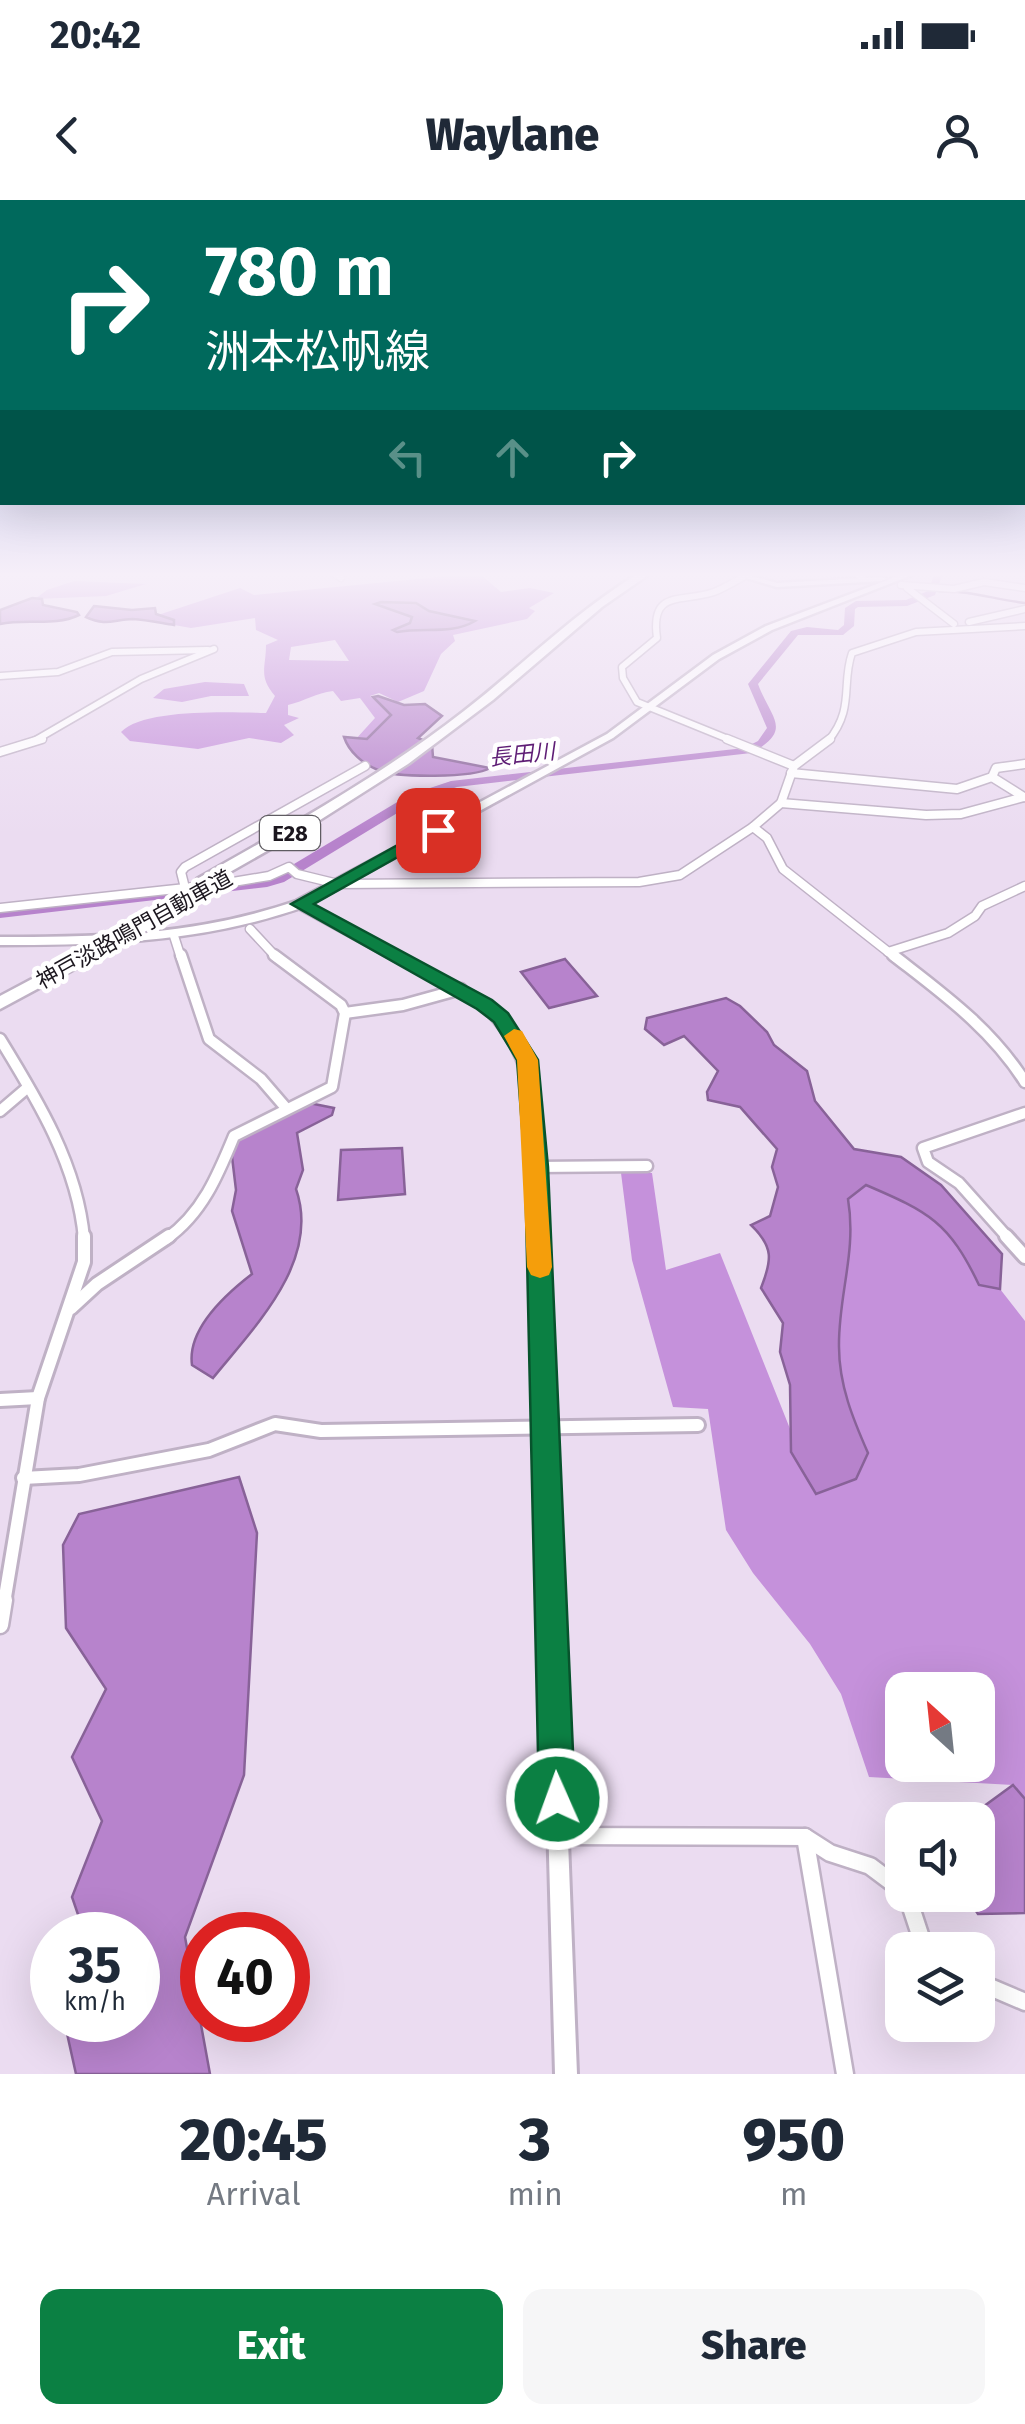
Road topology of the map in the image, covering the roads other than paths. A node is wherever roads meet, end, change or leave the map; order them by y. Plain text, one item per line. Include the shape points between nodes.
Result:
1 (89, 660) edge
2 (187, 660) edge
3 (533, 660) edge
4 (543, 660) edge
5 (630, 660) edge
6 (711, 660) edge
7 (849, 660) edge
8 (0, 676) edge
9 (650, 707) junction
10 (438, 741) junction
11 (4, 752) edge
12 (0, 761) edge
13 (1025, 764) edge
14 (365, 766) dead end
15 (793, 769) junction
16 (992, 777) junction
17 (379, 782) junction
18 (1024, 797) edge
19 (780, 803) junction
20 (753, 827) junction
21 (338, 884) junction
22 (1025, 886) edge
23 (185, 888) junction
24 (300, 904) junction
25 (0, 908) edge
26 (250, 929) dead end
27 (174, 936) junction
28 (0, 941) edge
29 (89, 949) junction
30 (888, 952) junction
31 (461, 989) junction
32 (0, 992) edge
33 (0, 1003) edge
34 (344, 1013) junction
35 (0, 1038) edge
36 (1025, 1082) edge
37 (27, 1088) junction
38 (286, 1108) junction
39 (0, 1112) edge
40 (1025, 1113) edge
41 (647, 1166) dead end
42 (536, 1167) junction
43 (1025, 1257) edge
44 (66, 1312) junction
45 (38, 1398) junction
46 (0, 1400) edge
47 (698, 1425) dead end
48 (545, 1426) junction
49 (23, 1478) junction
50 (0, 1625) edge
51 (558, 1836) junction
52 (806, 1836) junction
53 (885, 1878) edge
54 (995, 1989) edge
55 (1025, 2002) edge
56 (566, 2074) edge
57 (845, 2074) edge

1 - 8 street via 58,672
2 - 11 street
3 - 10 highway, 神戸淡路鳴門自動車道 / E28
4 - 10 highway, 神戸淡路鳴門自動車道 / E28
5 - 9 street via 622,667 632,697
6 - 9 main road
7 - 15 street via 839,728
9 - 15 street
9 - 21 main road via 610,736
10 - 17 highway, 神戸淡路鳴門自動車道 / E28
11 - 12 street
13 - 16 street via 996,768
14 - 23 street via 184,867
15 - 16 street via 957,790
15 - 19 street
16 - 18 street
17 - 29 highway, 神戸淡路鳴門自動車道 / E28
17 - 29 highway, 神戸淡路鳴門自動車道 / E28, bridge via 227,878
18 - 19 street via 926,816
19 - 20 street
20 - 21 street via 680,875 650,881
20 - 30 street via 767,838 783,870
21 - 23 street via 289,868
21 - 24 main road
22 - 30 street via 982,906 948,933
23 - 25 street
24 - 27 main road
24 - 31 street
26 - 34 street
27 - 28 main road
27 - 38 street via 209,1039
29 - 32 highway, 神戸淡路鳴門自動車道 / E28
29 - 33 highway, 神戸淡路鳴門自動車道 / E28
30 - 36 street via 977,1021
31 - 34 street
31 - 42 street via 501,1018 527,1060
34 - 38 street via 332,1087
35 - 37 street
37 - 39 street
37 - 44 street via 68,1161 85,1244
38 - 44 street via 230,1140 214,1186 180,1229
40 - 43 street via 923,1148 928,1162 958,1183
41 - 42 street
42 - 48 street
44 - 45 street
45 - 46 street
45 - 49 street
47 - 48 street
48 - 49 street via 322,1431 275,1424 209,1450 79,1475
48 - 51 street
49 - 50 street
51 - 52 street
51 - 56 street
52 - 53 street
52 - 57 street
54 - 55 street

